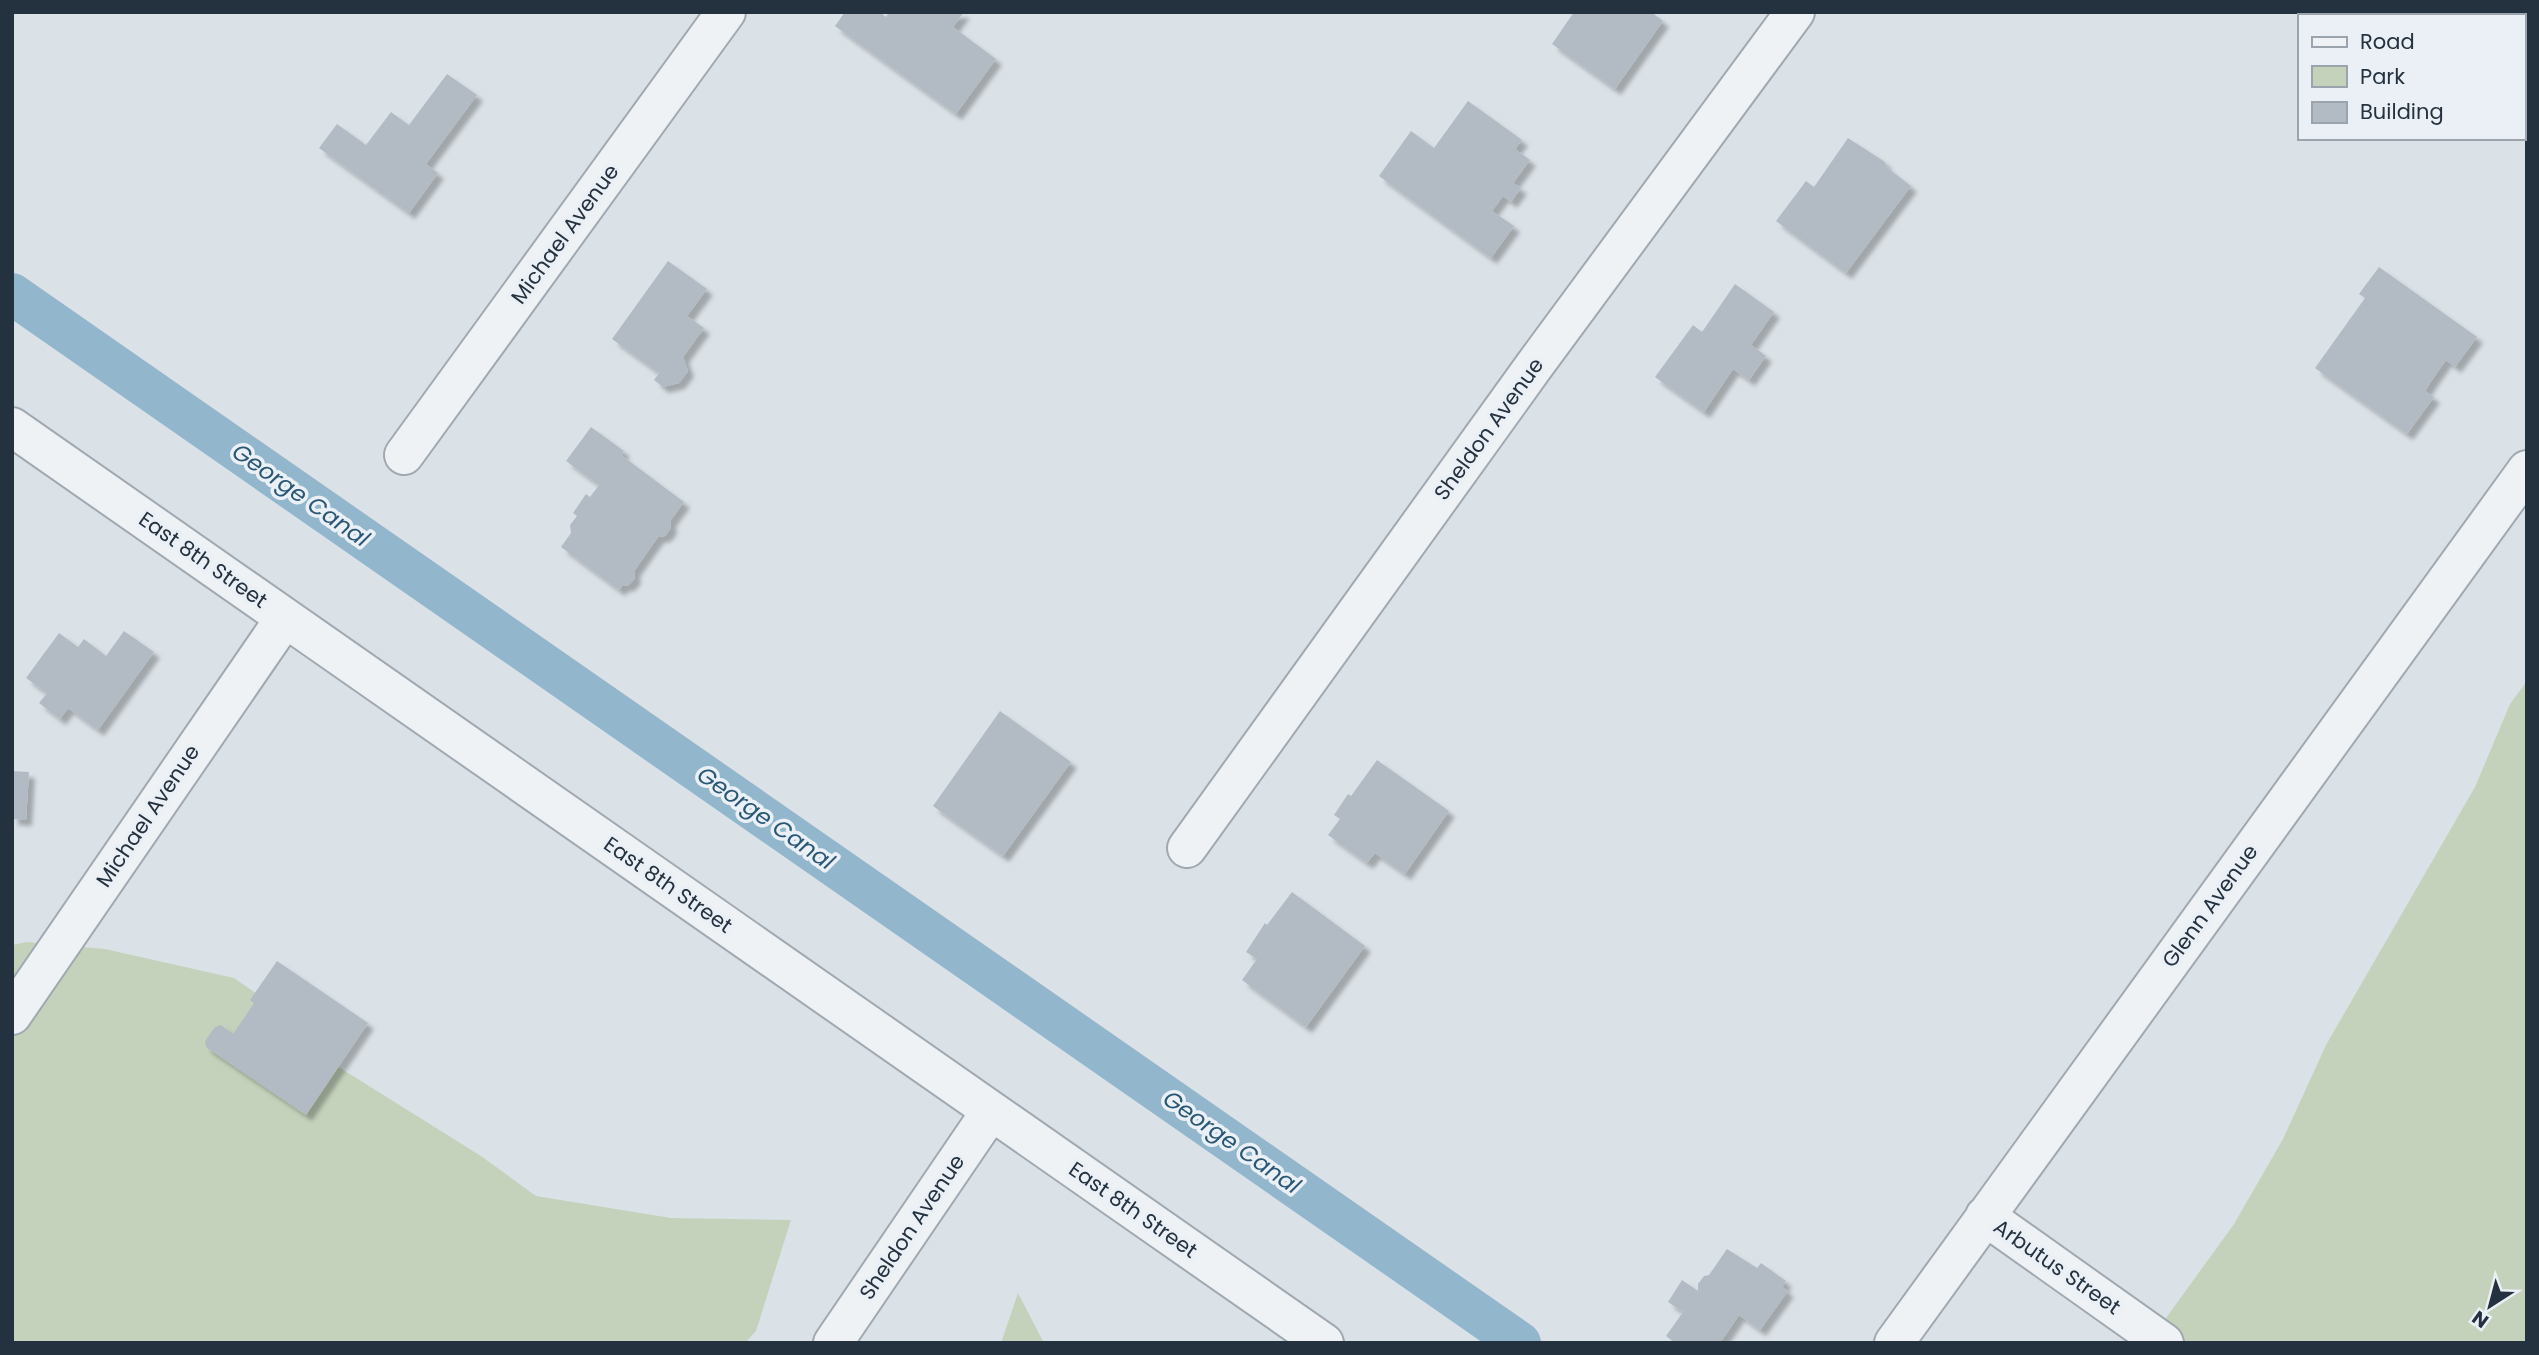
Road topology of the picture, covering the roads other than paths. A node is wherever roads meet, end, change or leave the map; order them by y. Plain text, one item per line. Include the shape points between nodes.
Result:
1 (726, 12) edge
2 (1795, 12) edge
3 (12, 427) edge
4 (404, 455) dead end
5 (2527, 470) edge
6 (285, 618) junction
7 (1187, 848) dead end
8 (12, 1015) edge
9 (991, 1111) junction
10 (1985, 1216) junction
11 (834, 1343) edge
12 (1324, 1343) edge
13 (1894, 1343) edge
14 (2164, 1343) edge

1 - 4 street, Michael Avenue
2 - 7 street, Sheldon Avenue
3 - 6 street, East 8th Street
5 - 10 street, Glenn Avenue
6 - 8 street, Michael Avenue
6 - 9 street, East 8th Street
9 - 11 street, Sheldon Avenue
9 - 12 street, East 8th Street
10 - 13 street, Glenn Avenue
10 - 14 street, Arbutus Street

